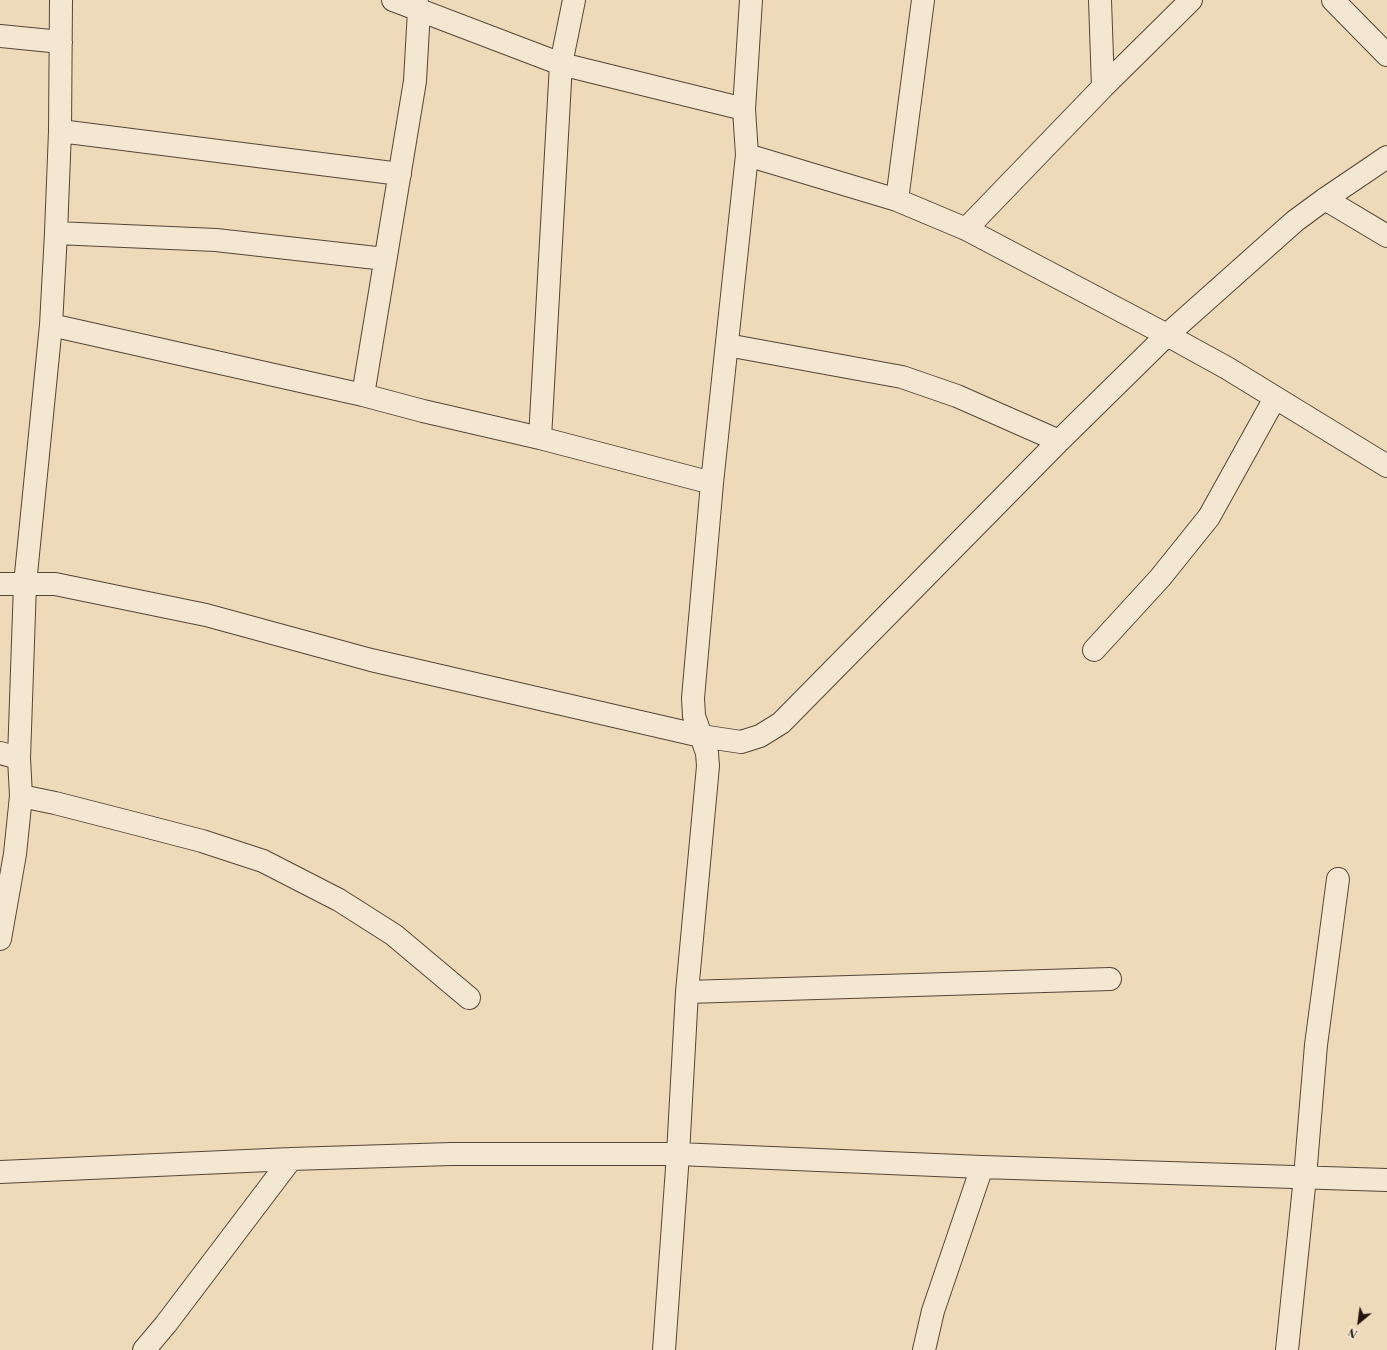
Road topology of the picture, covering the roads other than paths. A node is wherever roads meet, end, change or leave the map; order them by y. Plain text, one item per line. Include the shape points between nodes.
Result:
1 (61, 0) edge
2 (393, 0) edge
3 (574, 0) edge
4 (751, 0) edge
5 (923, 0) edge
6 (1100, 0) edge
7 (1191, 0) edge
8 (1333, 0) edge
9 (418, 5) edge
10 (0, 36) edge
11 (61, 42) junction
12 (1387, 55) edge
13 (562, 64) junction
14 (1103, 87) junction
15 (744, 109) junction
16 (60, 131) junction
17 (747, 155) junction
18 (1387, 157) edge
19 (400, 174) junction
20 (1325, 198) junction
21 (896, 200) junction
22 (966, 229) junction
23 (56, 233) junction
24 (1387, 236) edge
25 (385, 259) junction
26 (51, 325) junction
27 (1167, 334) junction
28 (728, 345) junction
29 (363, 395) junction
30 (1276, 398) junction
31 (540, 438) junction
32 (1059, 441) junction
33 (1387, 466) edge
34 (712, 483) junction
35 (0, 584) edge
36 (25, 584) junction
37 (1094, 650) dead end
38 (701, 736) junction
39 (10, 756) edge
40 (21, 796) junction
41 (1338, 879) dead end
42 (0, 939) edge
43 (1110, 979) dead end
44 (687, 992) junction
45 (469, 998) dead end
46 (678, 1154) junction
47 (291, 1159) junction
48 (982, 1167) junction
49 (0, 1172) edge
50 (1304, 1177) junction
51 (1387, 1180) edge
52 (144, 1350) edge
53 (664, 1350) edge
54 (924, 1350) edge
55 (1287, 1350) edge

1 - 11 street
2 - 9 street
3 - 13 street
4 - 15 street
5 - 21 street
6 - 14 street
7 - 14 street
8 - 12 street
9 - 13 street
9 - 19 street via 415,81
10 - 11 street
11 - 16 street
13 - 15 street
13 - 31 street
14 - 22 street
15 - 17 street
16 - 19 street
16 - 23 street
17 - 21 street
17 - 28 street
18 - 20 street
19 - 25 street
20 - 24 street
20 - 27 street via 1295,221
21 - 22 street
22 - 27 street
23 - 25 street via 216,240
23 - 26 street
25 - 29 street
26 - 29 street
26 - 36 street
27 - 30 street
27 - 32 street
28 - 32 street via 902,377 958,396
28 - 34 street
29 - 31 street
30 - 33 street
30 - 37 street via 1209,517 1160,578
31 - 34 street
32 - 38 street via 781,723 760,736 741,742
34 - 38 street via 693,698 694,716
35 - 36 street
36 - 38 street via 55,584 206,615 372,660
36 - 39 street
38 - 44 street via 708,766
39 - 40 street
40 - 42 street via 15,854
40 - 45 street via 202,841 263,861 339,900 394,935
41 - 50 street via 1316,1045
43 - 44 street
44 - 46 street
46 - 47 street via 451,1154
46 - 48 street
46 - 53 street
47 - 49 street
47 - 52 street
48 - 50 street
48 - 54 street via 933,1311
50 - 51 street
50 - 55 street

